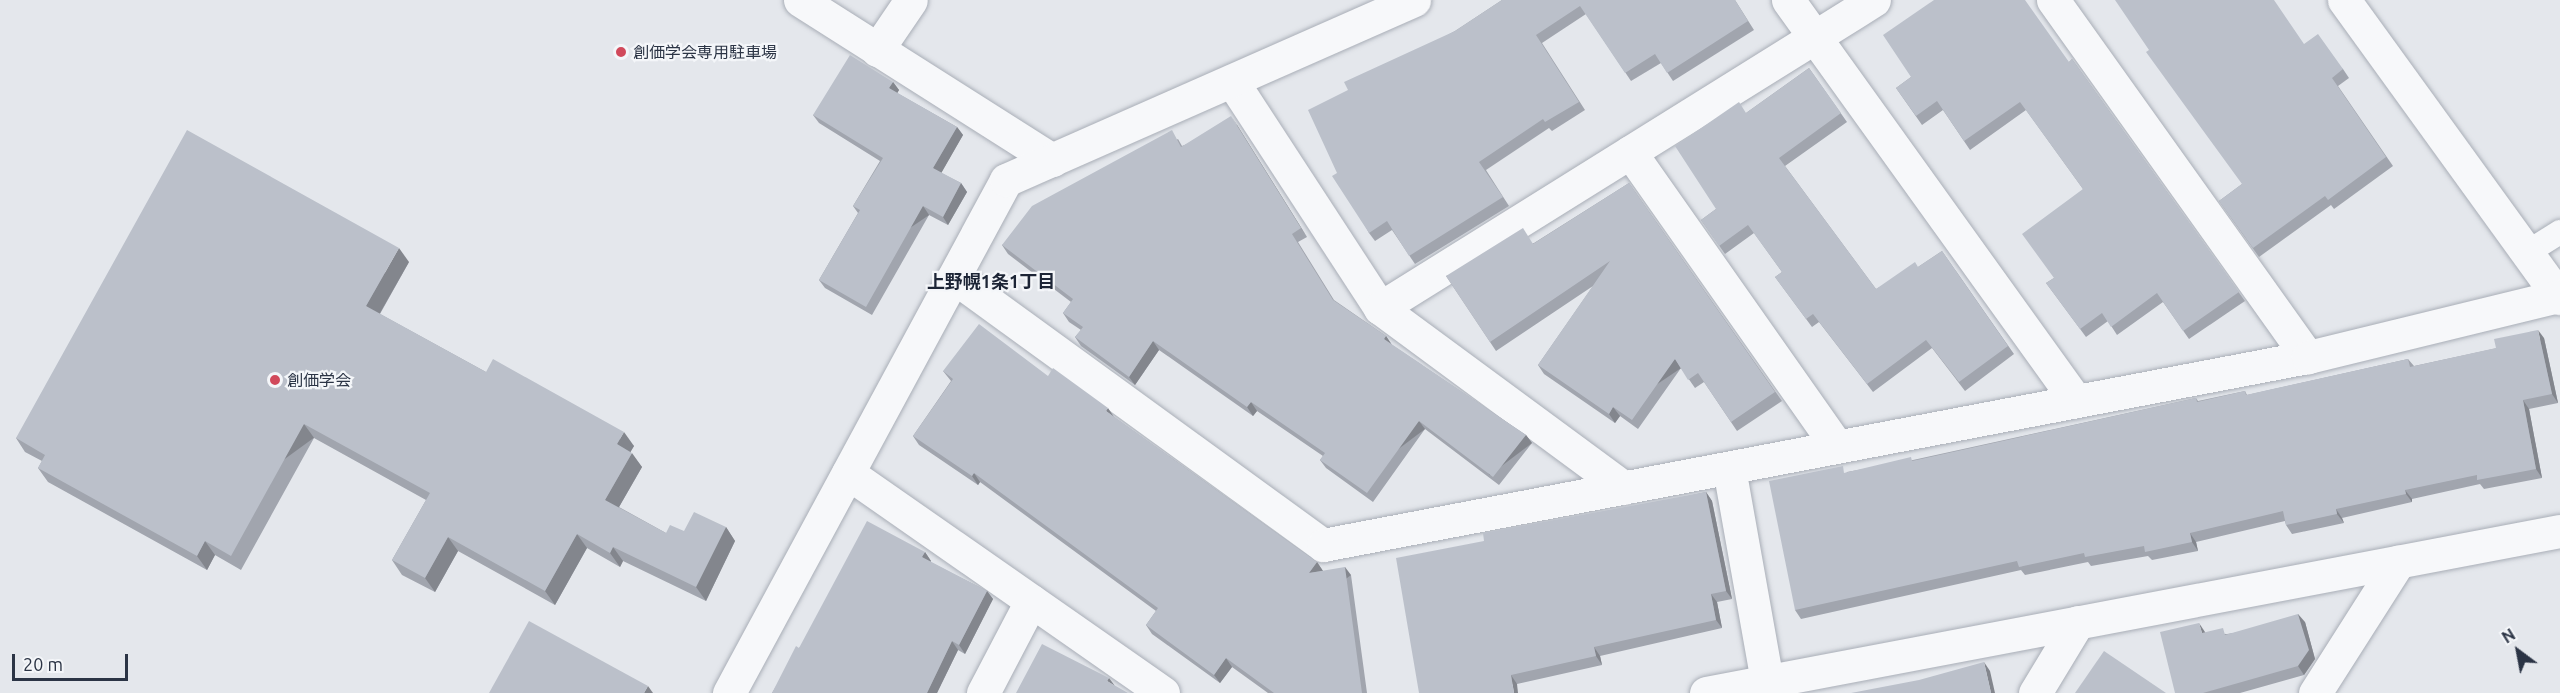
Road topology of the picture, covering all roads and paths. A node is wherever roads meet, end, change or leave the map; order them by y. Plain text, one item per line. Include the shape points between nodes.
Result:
1 (800, 0) edge
2 (911, 0) edge
3 (1414, 0) edge
4 (1788, 0) edge
5 (1874, 0) edge
6 (2053, 0) edge
7 (2344, 0) edge
8 (1815, 37) junction
9 (877, 50) junction
10 (1232, 81) junction
11 (1630, 153) junction
12 (1052, 160) junction
13 (2560, 232) edge
14 (2528, 252) junction
15 (954, 277) junction
16 (2559, 297) edge
17 (1380, 308) junction
18 (2308, 357) junction
19 (2076, 401) junction
20 (1837, 447) junction
21 (1729, 468) junction
22 (848, 472) junction
23 (1624, 488) junction
24 (2560, 531) edge
25 (2399, 561) junction
26 (1031, 601) junction
27 (2078, 622) junction
28 (1763, 687) edge
29 (729, 693) edge
30 (983, 693) edge
31 (1162, 693) edge
32 (1706, 693) edge
33 (2035, 693) edge
34 (2315, 693) edge

1 - 9 street
2 - 9 street
3 - 10 street
4 - 8 street
5 - 8 street
6 - 18 street
7 - 14 street
8 - 11 street
8 - 19 street
9 - 12 street
10 - 12 street
10 - 17 street
11 - 17 street
11 - 20 street
12 - 15 street via 1006,180
13 - 14 lane
14 - 16 street
15 - 22 street
15 - 23 street via 1323,545
16 - 18 street
17 - 23 street
18 - 19 street
19 - 20 street
20 - 21 street
21 - 23 street
21 - 28 street
22 - 26 street
22 - 29 street
24 - 25 street
25 - 27 street
25 - 34 street
26 - 30 street
26 - 31 street
27 - 28 street
27 - 33 street
28 - 32 street

